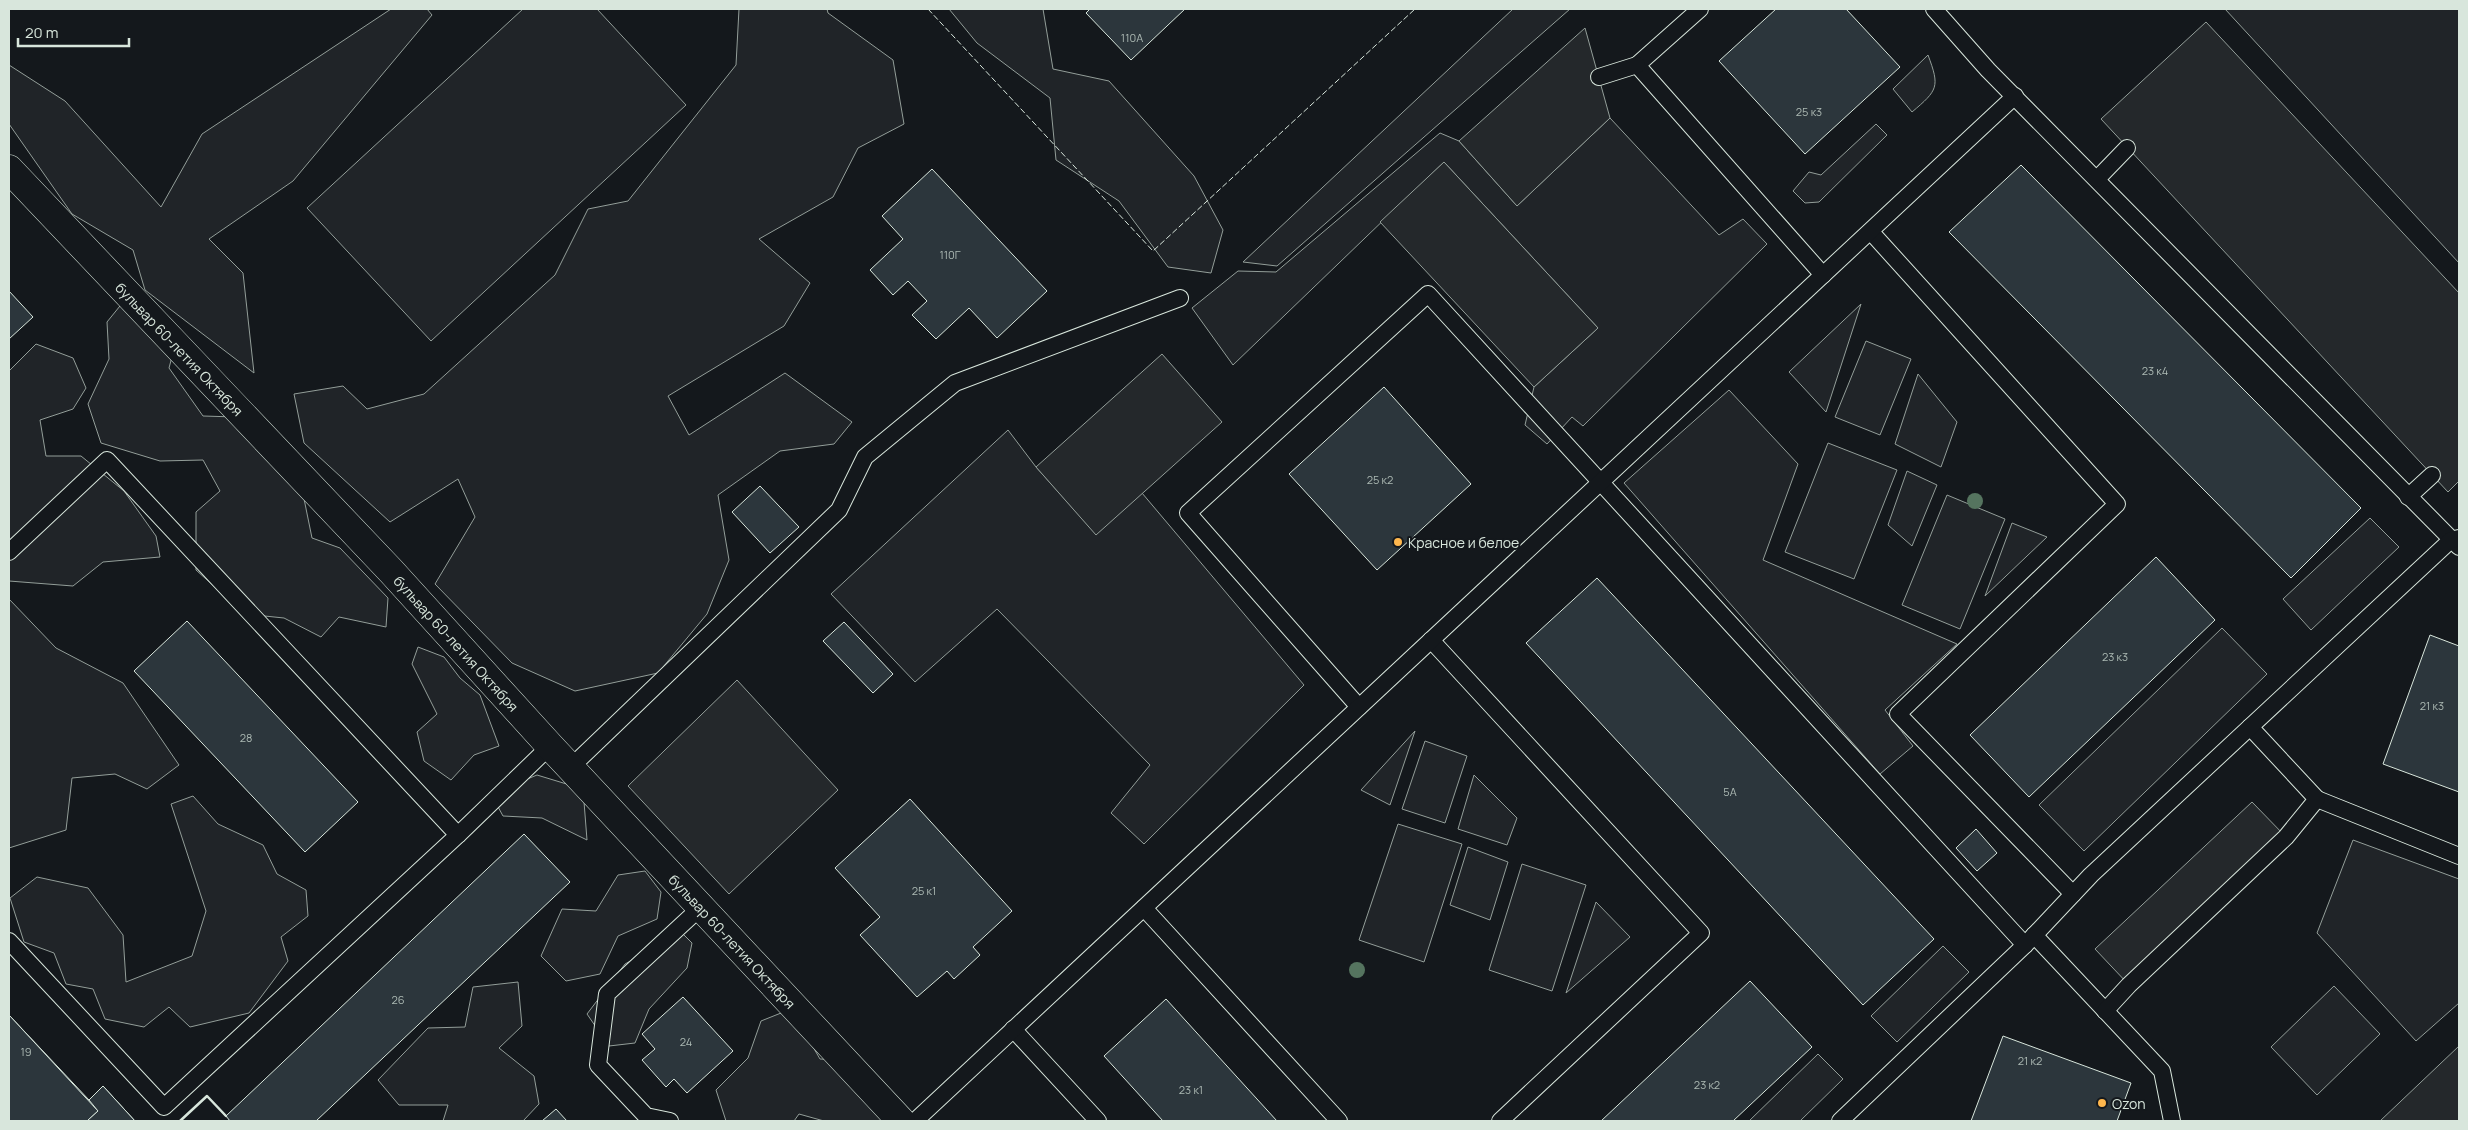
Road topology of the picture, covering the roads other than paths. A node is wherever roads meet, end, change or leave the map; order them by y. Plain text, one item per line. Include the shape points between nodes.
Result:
1 (1700, 9) edge
2 (1934, 9) edge
3 (1637, 65) junction
4 (1599, 77) dead end
5 (2015, 96) junction
6 (2126, 148) dead end
7 (9, 169) edge
8 (2097, 180) junction
9 (1871, 232) junction
10 (1823, 275) junction
11 (1180, 298) dead end
12 (2432, 475) dead end
13 (1600, 483) junction
14 (2408, 497) junction
15 (2457, 542) edge
16 (9, 552) edge
17 (1431, 640) junction
18 (1359, 707) junction
19 (2250, 727) junction
20 (550, 746) junction
21 (570, 768) junction
22 (2318, 800) junction
23 (458, 835) junction
24 (2459, 856) edge
25 (2073, 894) junction
26 (701, 907) junction
27 (1144, 908) junction
28 (2030, 940) junction
29 (9, 941) edge
30 (2105, 1011) junction
31 (1013, 1029) junction
32 (1848, 1119) edge
33 (670, 1121) edge
34 (901, 1121) edge
35 (915, 1121) edge
36 (1098, 1121) edge
37 (1339, 1121) edge
38 (1500, 1121) edge
39 (2172, 1121) edge

1 - 3 lane
2 - 5 lane
3 - 4 lane
3 - 10 lane
5 - 8 lane
5 - 9 lane
6 - 8 lane
7 - 20 street, бульвар 60-летия Октября via 391,571
8 - 14 lane
9 - 10 lane
9 - 25 lane via 2117,504 1898,714
10 - 13 lane
11 - 21 lane via 955,383 865,457 839,510
12 - 14 lane
13 - 17 lane
13 - 18 lane via 1433,289 1188,513
13 - 28 lane
14 - 15 lane
15 - 19 lane
16 - 23 lane via 107,460
17 - 18 lane
17 - 38 lane via 1701,933
18 - 27 lane
19 - 22 lane
19 - 25 lane
20 - 21 street, бульвар 60-летия Октября
20 - 23 lane
21 - 26 street, бульвар 60-летия Октября
22 - 24 lane
22 - 30 lane via 2286,838
23 - 29 lane via 164,1107
25 - 28 lane
26 - 33 lane via 607,994 598,1065 646,1116
26 - 34 street, бульвар 60-летия Октября
27 - 31 lane
27 - 37 lane
28 - 30 lane
28 - 32 lane
30 - 39 lane via 2162,1071
31 - 35 lane
31 - 36 lane

